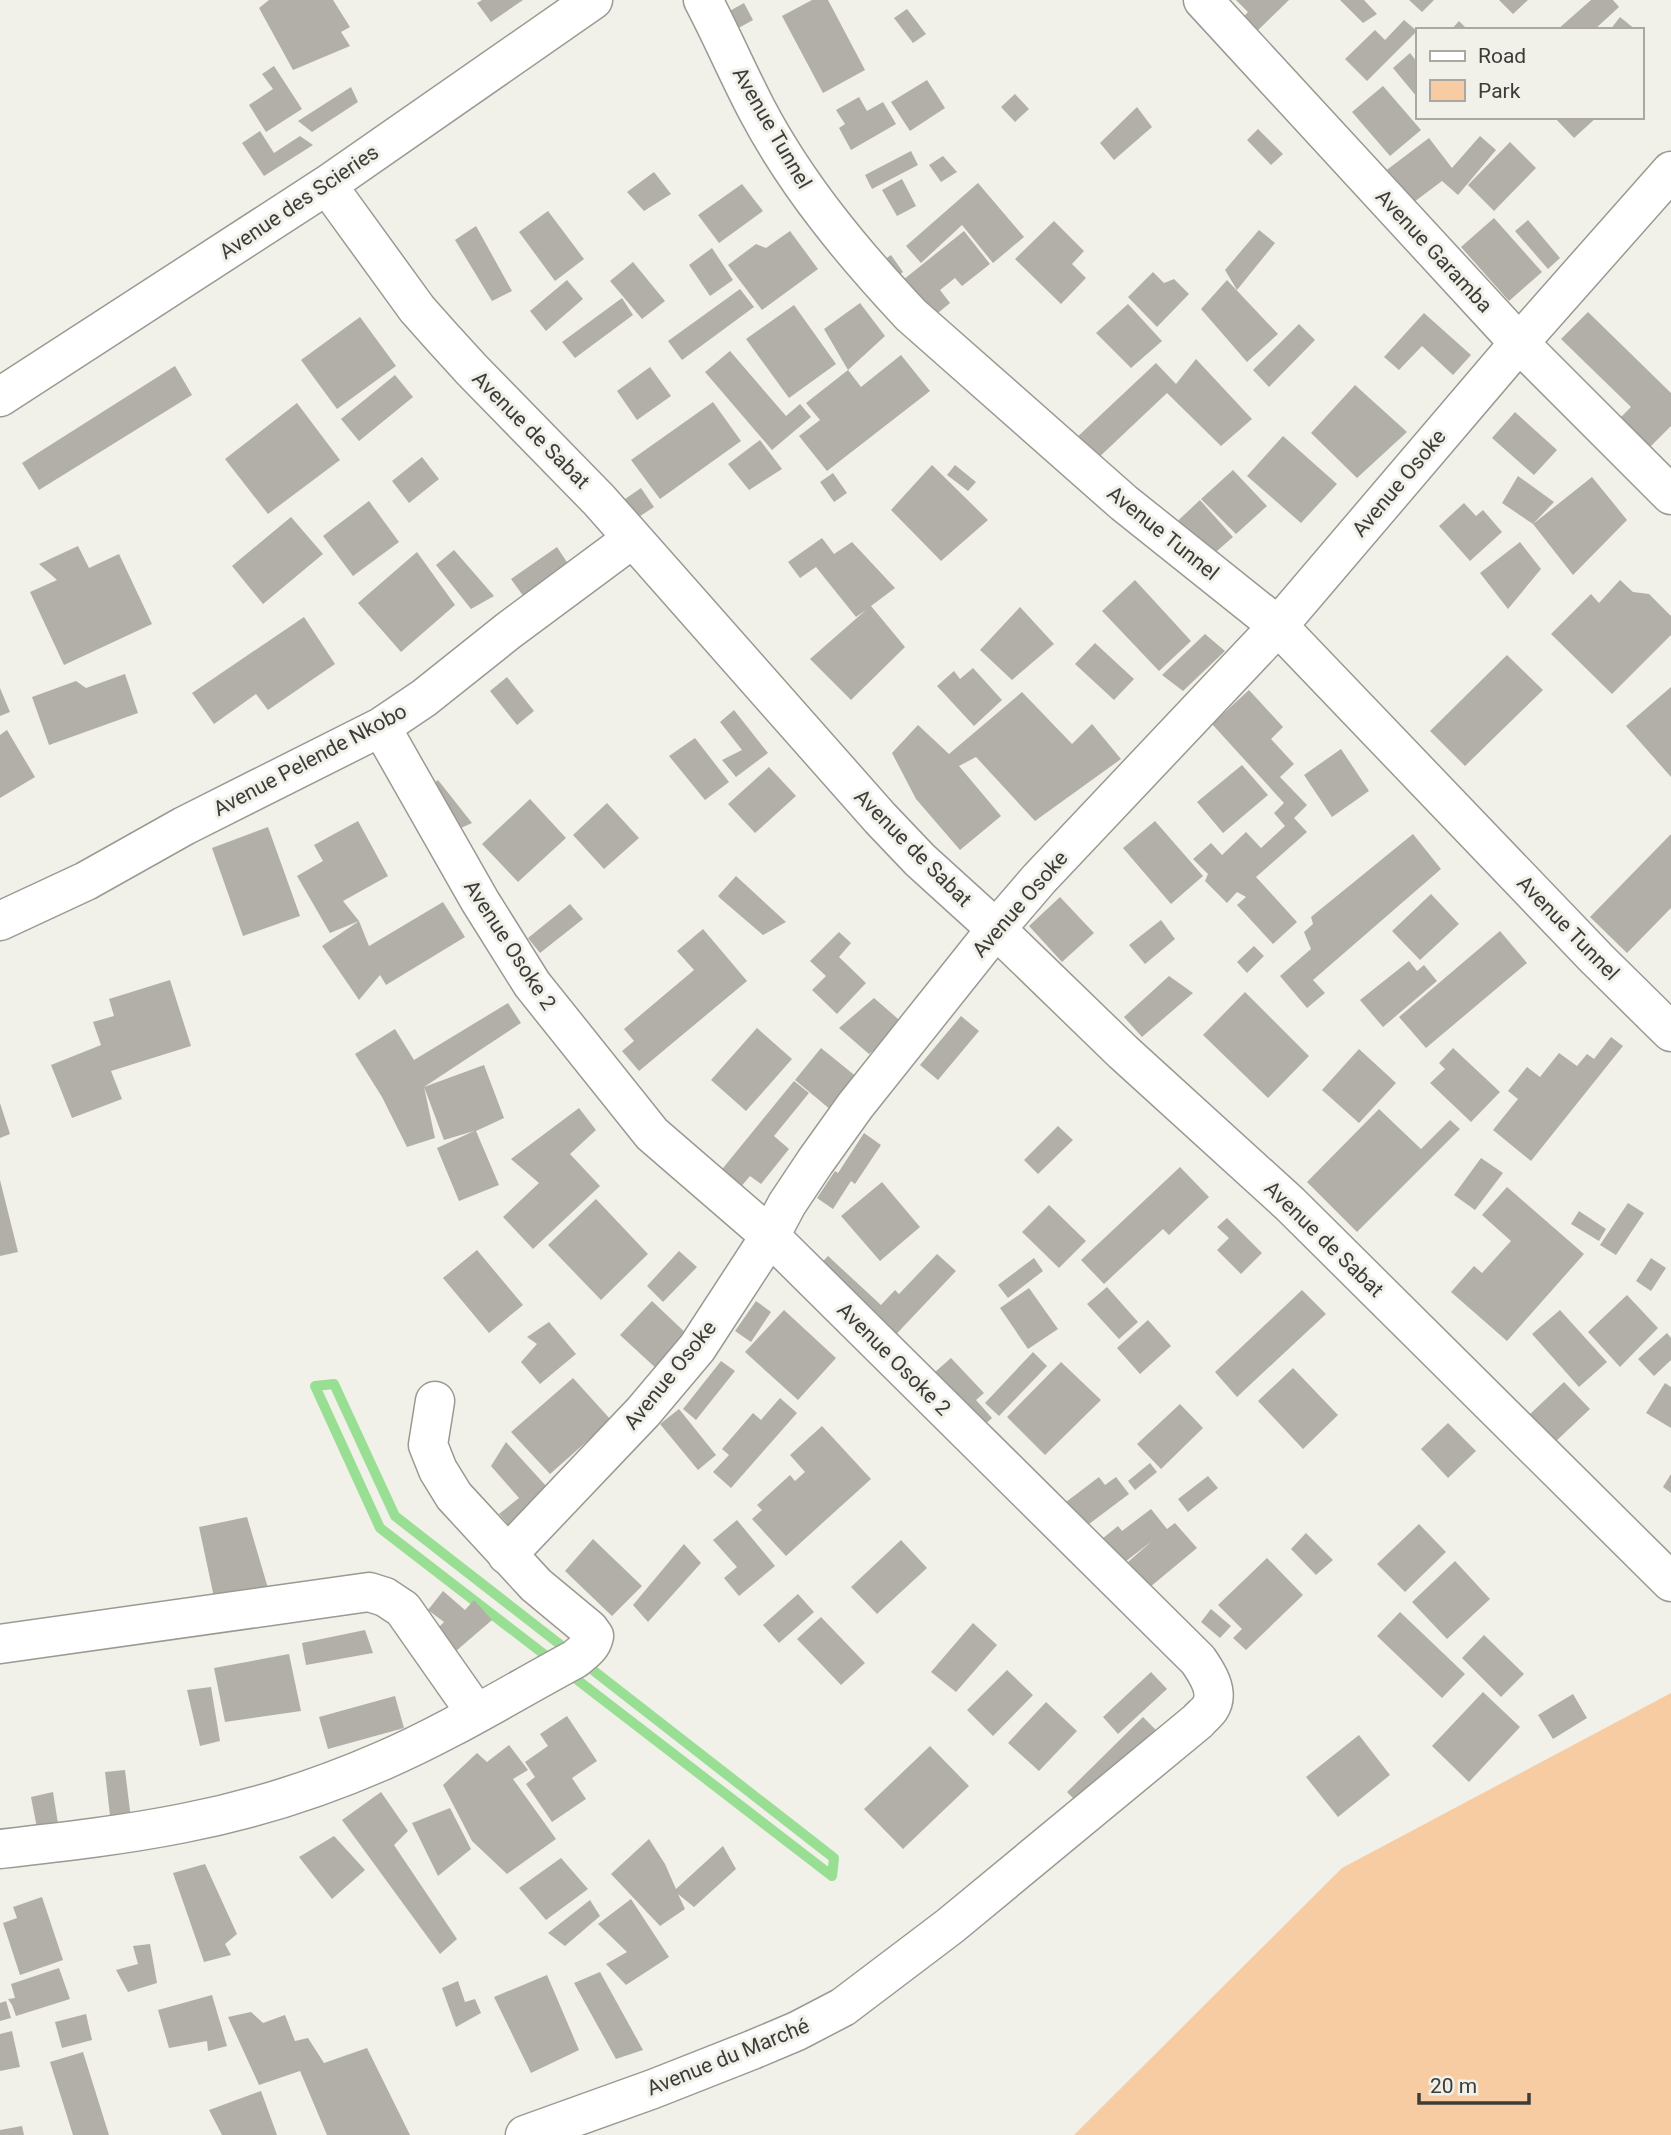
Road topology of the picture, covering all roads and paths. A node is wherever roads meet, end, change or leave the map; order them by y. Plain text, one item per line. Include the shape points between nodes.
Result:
1 (593, 0) edge
2 (703, 0) edge
3 (1203, 0) edge
4 (1671, 171) edge
5 (327, 184) junction
6 (1519, 343) junction
7 (0, 397) edge
8 (1671, 495) edge
9 (632, 539) junction
10 (1278, 626) junction
11 (381, 727) junction
12 (0, 921) edge
13 (996, 929) junction
14 (1671, 1032) edge
15 (770, 1236) junction
16 (435, 1401) dead end
17 (507, 1555) junction
18 (1671, 1582) edge
19 (0, 1644) edge
20 (476, 1713) junction
21 (0, 1849) edge
22 (917, 1952) joint
23 (525, 2135) edge

1 - 5 street, Avenue des Scieries
2 - 10 street, Avenue Tunnel via 781,151 884,287 1124,503
3 - 6 street, Avenue Garamba
4 - 6 street, Avenue Osoke
5 - 7 street, Avenue des Scieries
5 - 9 street, Avenue de Sabat via 417,309
6 - 8 street, Avenue Garamba
6 - 10 street, Avenue Osoke
9 - 11 street, Avenue Pelende Nkobo
9 - 13 street, Avenue de Sabat via 880,818
10 - 13 street, Avenue Osoke
10 - 14 street, Avenue Tunnel
11 - 12 street, Avenue Pelende Nkobo
11 - 15 street, Avenue Osoke 2 via 531,984 652,1134
13 - 15 street, Avenue Osoke via 855,1106
13 - 18 street, Avenue de Sabat via 1290,1204
15 - 17 street, Avenue Osoke via 688,1359
15 - 22 street, Avenue Osoke 2 via 1198,1660 1212,1688 1210,1708 1198,1721
16 - 17 street via 428,1445 438,1470 454,1496
17 - 20 street via 594,1636 593,1642 581,1654
19 - 20 street via 369,1592 403,1609
20 - 21 street via 383,1760 266,1802 186,1823
22 - 23 street, Avenue du Marché via 843,2007 797,2031

